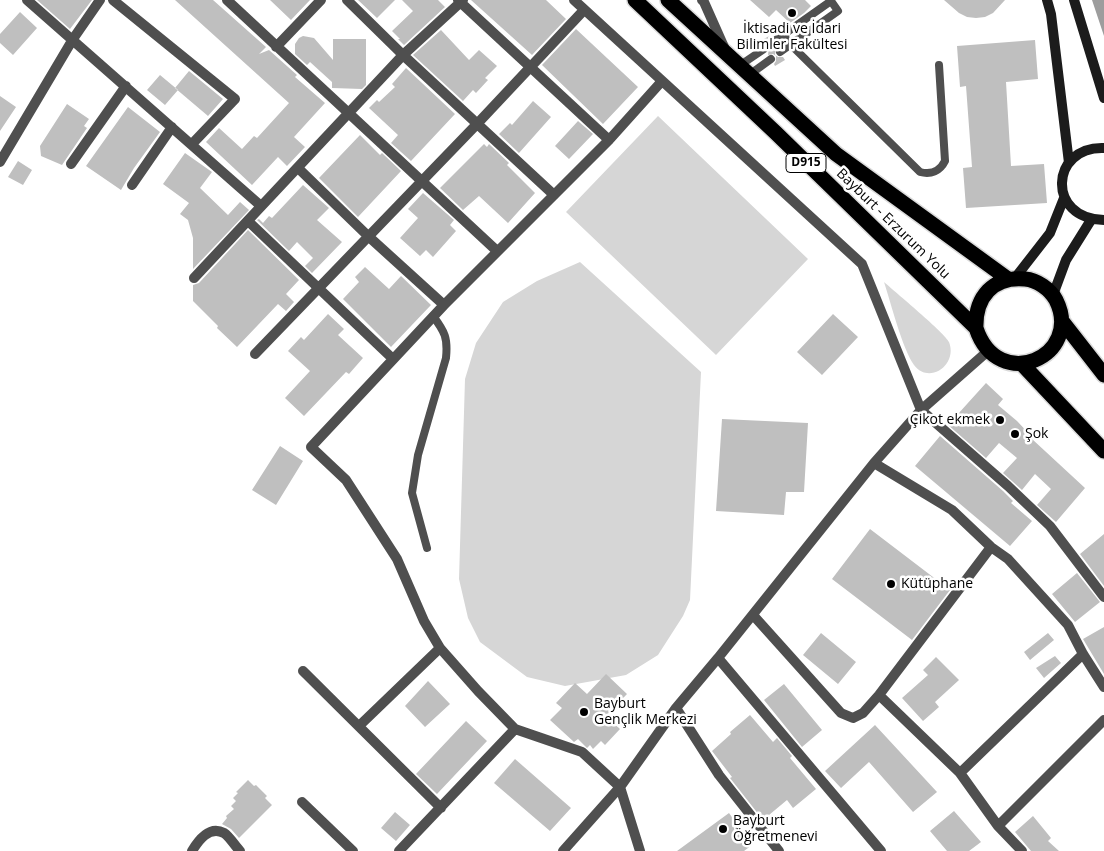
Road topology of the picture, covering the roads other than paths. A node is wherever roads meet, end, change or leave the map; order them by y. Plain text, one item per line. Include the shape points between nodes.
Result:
1 (27, 0) edge
2 (100, 0) edge
3 (113, 0) edge
4 (227, 0) edge
5 (321, 0) edge
6 (347, 0) edge
7 (574, 0) edge
8 (635, 0) edge
9 (668, 0) edge
10 (702, 0) edge
11 (1047, 0) edge
12 (1074, 0) edge
13 (460, 1) edge
14 (830, 1) edge
15 (584, 10) junction
16 (783, 35) junction
17 (73, 39) junction
18 (773, 42) dead end
19 (790, 45) junction
20 (276, 46) junction
21 (764, 48) dead end
22 (780, 52) dead end
23 (403, 55) junction
24 (727, 55) junction
25 (771, 59) dead end
26 (939, 65) dead end
27 (531, 66) junction
28 (744, 70) junction
29 (662, 81) junction
30 (126, 86) junction
31 (1104, 98) edge
32 (350, 114) junction
33 (477, 124) junction
34 (172, 127) junction
35 (609, 140) junction
36 (192, 144) junction
37 (1104, 148) edge
38 (0, 162) edge
39 (1069, 162) junction
40 (72, 164) dead end
41 (298, 168) junction
42 (420, 182) junction
43 (132, 185) dead end
44 (554, 195) junction
45 (1064, 198) junction
46 (261, 206) junction
47 (1091, 220) junction
48 (1104, 220) edge
49 (248, 221) junction
50 (368, 236) junction
51 (497, 251) junction
52 (194, 278) dead end
53 (1011, 279) junction
54 (319, 287) junction
55 (1053, 295) junction
56 (444, 305) junction
57 (433, 316) junction
58 (1062, 321) junction
59 (976, 328) junction
60 (988, 351) junction
61 (255, 354) dead end
62 (393, 359) junction
63 (1022, 364) junction
64 (1104, 375) edge
65 (920, 410) junction
66 (1104, 451) edge
67 (874, 462) junction
68 (991, 547) junction
69 (427, 548) dead end
70 (1104, 597) edge
71 (753, 615) junction
72 (440, 648) junction
73 (1083, 654) junction
74 (718, 658) junction
75 (303, 671) dead end
76 (1104, 687) edge
77 (879, 694) junction
78 (676, 708) junction
79 (1104, 720) edge
80 (359, 726) junction
81 (515, 729) junction
82 (960, 773) junction
83 (620, 787) junction
84 (302, 802) dead end
85 (441, 808) junction
86 (998, 826) junction
87 (775, 850) edge
88 (192, 851) edge
89 (240, 851) edge
90 (353, 851) edge
91 (399, 851) edge
92 (563, 851) edge
93 (640, 851) edge
94 (881, 851) edge
95 (1022, 851) edge

1 - 17 street
2 - 17 street
3 - 36 street via 235,99
4 - 20 street
5 - 20 street
6 - 23 street
7 - 15 street
8 - 59 highway, Bayburt - Erzurum Yolu / D915
9 - 24 highway, Bayburt - Erzurum Yolu / D915
10 - 24 street
11 - 39 street
12 - 31 street
13 - 23 street
13 - 27 street
14 - 16 lane
14 - 19 lane via 838,11
15 - 27 street
15 - 29 street
16 - 18 lane
16 - 19 lane
17 - 30 street
17 - 38 street
19 - 22 lane
19 - 26 lane via 924,173 939,170 944,161
20 - 32 street
21 - 28 lane
23 - 32 street
23 - 33 street
24 - 28 highway, Bayburt - Erzurum Yolu / D915
25 - 28 lane
27 - 33 street
27 - 35 street
28 - 53 highway, Bayburt - Erzurum Yolu / D915 via 836,154
29 - 35 street
29 - 65 street via 862,264
30 - 34 street
30 - 40 street
32 - 41 street
32 - 42 street
33 - 42 street
33 - 44 street
34 - 36 street
34 - 43 street
35 - 44 street
36 - 46 street
37 - 39 street via 1079,153
39 - 45 street via 1063,174
41 - 46 street
41 - 50 street
42 - 50 street
42 - 51 street
44 - 51 street
45 - 47 street via 1070,208
45 - 53 street via 1050,233
46 - 49 street
47 - 48 street
47 - 55 street via 1066,260
49 - 52 street
49 - 54 street
50 - 54 street
50 - 56 street
51 - 56 street
53 - 55 highway, Bayburt - Erzurum Yolu via 1029,279 1043,285
53 - 59 highway via 996,284 983,298 976,315
54 - 61 street
54 - 62 street
55 - 58 highway
56 - 57 street
57 - 62 street
57 - 69 lane via 446,335 446,358 418,455 412,493
58 - 63 highway via 1060,334 1046,354
58 - 64 highway
59 - 60 highway, Bayburt - Erzurum Yolu
60 - 63 highway via 1010,363
60 - 65 street
62 - 72 street via 311,447 346,480 397,559 424,621
63 - 66 highway
65 - 67 street
65 - 70 street via 1050,526
67 - 68 street via 952,510
67 - 71 street
68 - 73 street via 1008,559 1068,625
68 - 77 street
71 - 74 street
71 - 77 street via 841,713 853,718 863,713
72 - 80 street
72 - 81 street
73 - 76 street
73 - 82 street
74 - 78 street
74 - 94 street
75 - 80 street
77 - 82 street
78 - 83 street
78 - 87 street via 719,775
79 - 86 street
80 - 85 street
81 - 83 street via 582,752
81 - 85 street
82 - 86 street
83 - 92 street
83 - 93 street
84 - 90 street
85 - 91 street
86 - 95 street
88 - 89 street via 200,838 221,832

